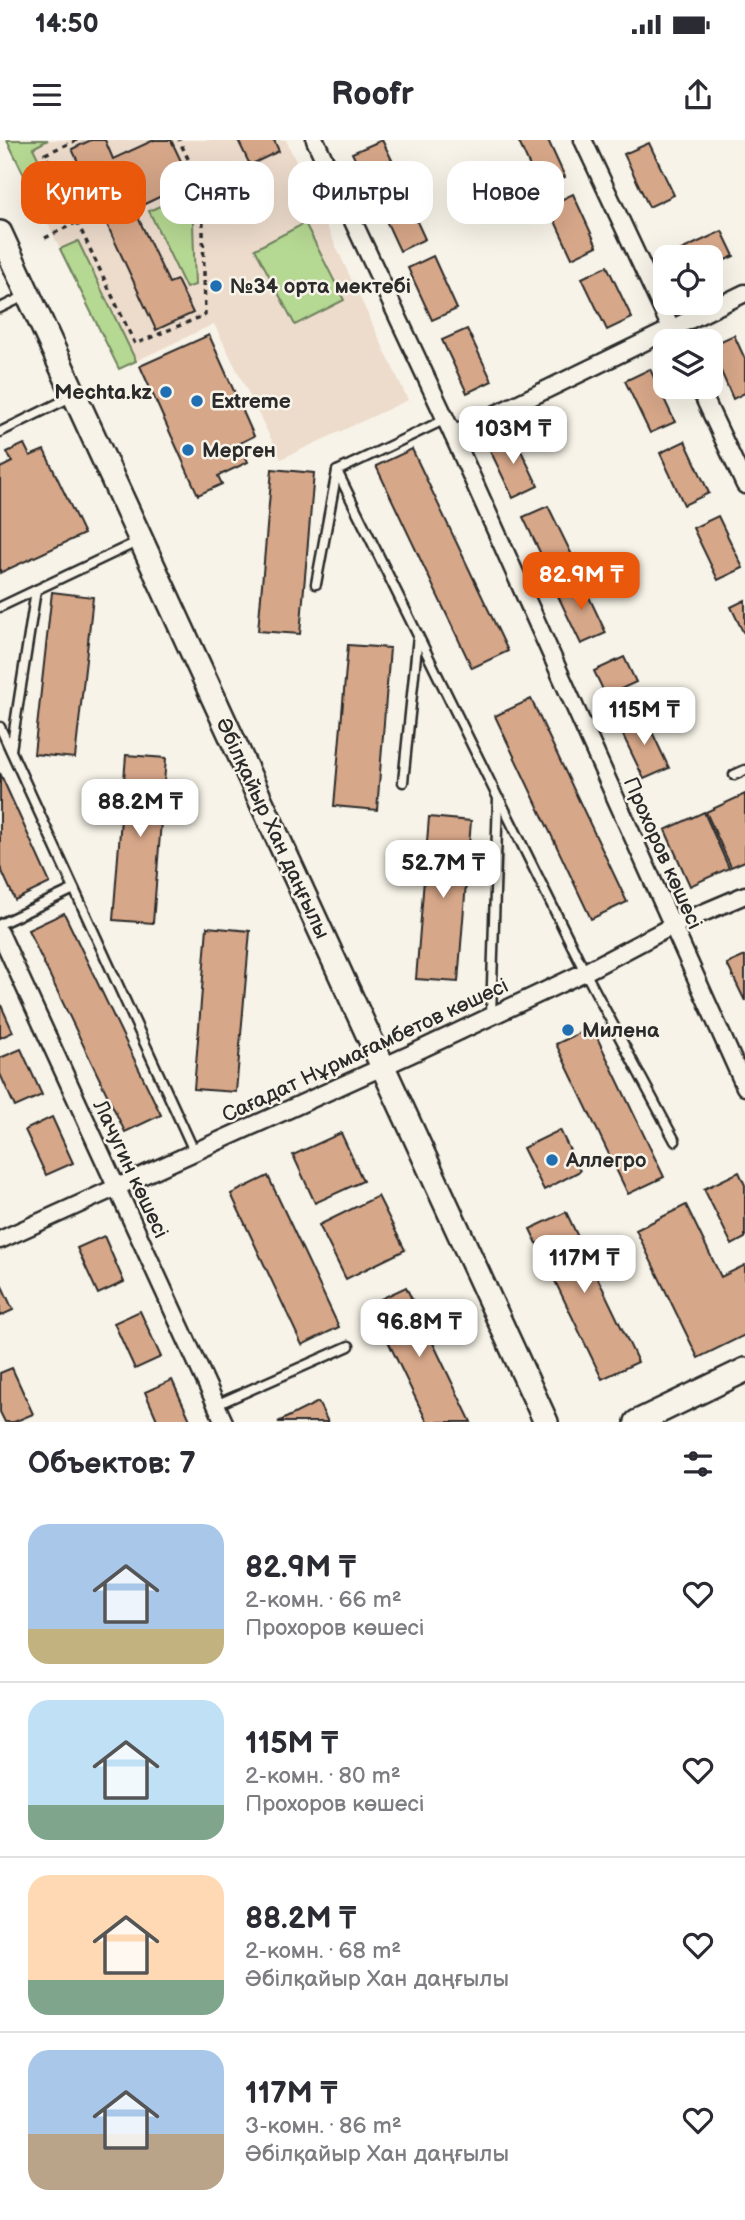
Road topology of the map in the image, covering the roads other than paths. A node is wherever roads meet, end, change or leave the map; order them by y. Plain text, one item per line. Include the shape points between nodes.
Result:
1 (315, 140) edge
2 (583, 140) edge
3 (0, 233) edge
4 (745, 293) edge
5 (28, 295) junction
6 (0, 308) edge
7 (671, 329) edge
8 (684, 329) edge
9 (653, 345) edge
10 (74, 395) junction
11 (705, 399) edge
12 (446, 419) junction
13 (0, 432) edge
14 (453, 435) junction
15 (337, 471) junction
16 (745, 485) edge
17 (140, 540) junction
18 (316, 584) dead end
19 (36, 590) junction
20 (0, 607) edge
21 (418, 634) junction
22 (0, 727) edge
23 (11, 751) junction
24 (745, 770) edge
25 (734, 775) dead end
26 (403, 782) dead end
27 (499, 797) junction
28 (74, 889) junction
29 (745, 895) edge
30 (0, 924) edge
31 (672, 926) junction
32 (0, 933) edge
33 (585, 972) junction
34 (491, 1015) junction
35 (382, 1067) junction
36 (745, 1087) edge
37 (675, 1141) dead end
38 (194, 1151) junction
39 (116, 1187) junction
40 (0, 1240) edge
41 (349, 1346) dead end
42 (745, 1370) edge
43 (216, 1405) junction
44 (224, 1422) edge
45 (546, 1422) edge
46 (637, 1422) edge

1 - 12 street, Прохоров көшесі
2 - 7 street
3 - 5 street, Әбілқайыр Хан даңғылы
4 - 8 street
5 - 6 lane
5 - 10 street, Әбілқайыр Хан даңғылы
9 - 14 street
10 - 13 lane
10 - 17 street, Әбілқайыр Хан даңғылы
11 - 16 street
12 - 14 street, Прохоров көшесі
12 - 15 lane
14 - 31 street, Прохоров көшесі
15 - 18 lane
15 - 21 lane
17 - 19 lane
17 - 35 street, Әбілқайыр Хан даңғылы
19 - 20 lane
19 - 23 lane
21 - 26 lane
21 - 27 lane
22 - 23 lane
23 - 28 lane
24 - 25 lane
27 - 33 lane
27 - 34 lane
28 - 30 lane
28 - 38 lane
29 - 31 street, Сағадат Нұрмағамбетов көшесі
31 - 33 street, Сағадат Нұрмағамбетов көшесі
31 - 36 street, Прохоров көшесі
32 - 39 street, Лачугин көшесі
33 - 34 street, Сағадат Нұрмағамбетов көшесі
33 - 37 lane
34 - 35 street, Сағадат Нұрмағамбетов көшесі
35 - 38 street, Сағадат Нұрмағамбетов көшесі
35 - 45 street, Әбілқайыр Хан даңғылы
38 - 39 street, Сағадат Нұрмағамбетов көшесі
39 - 40 street, Сағадат Нұрмағамбетов көшесі
39 - 43 street, Лачугин көшесі
41 - 43 lane
42 - 46 street
43 - 44 street, Лачугин көшесі

